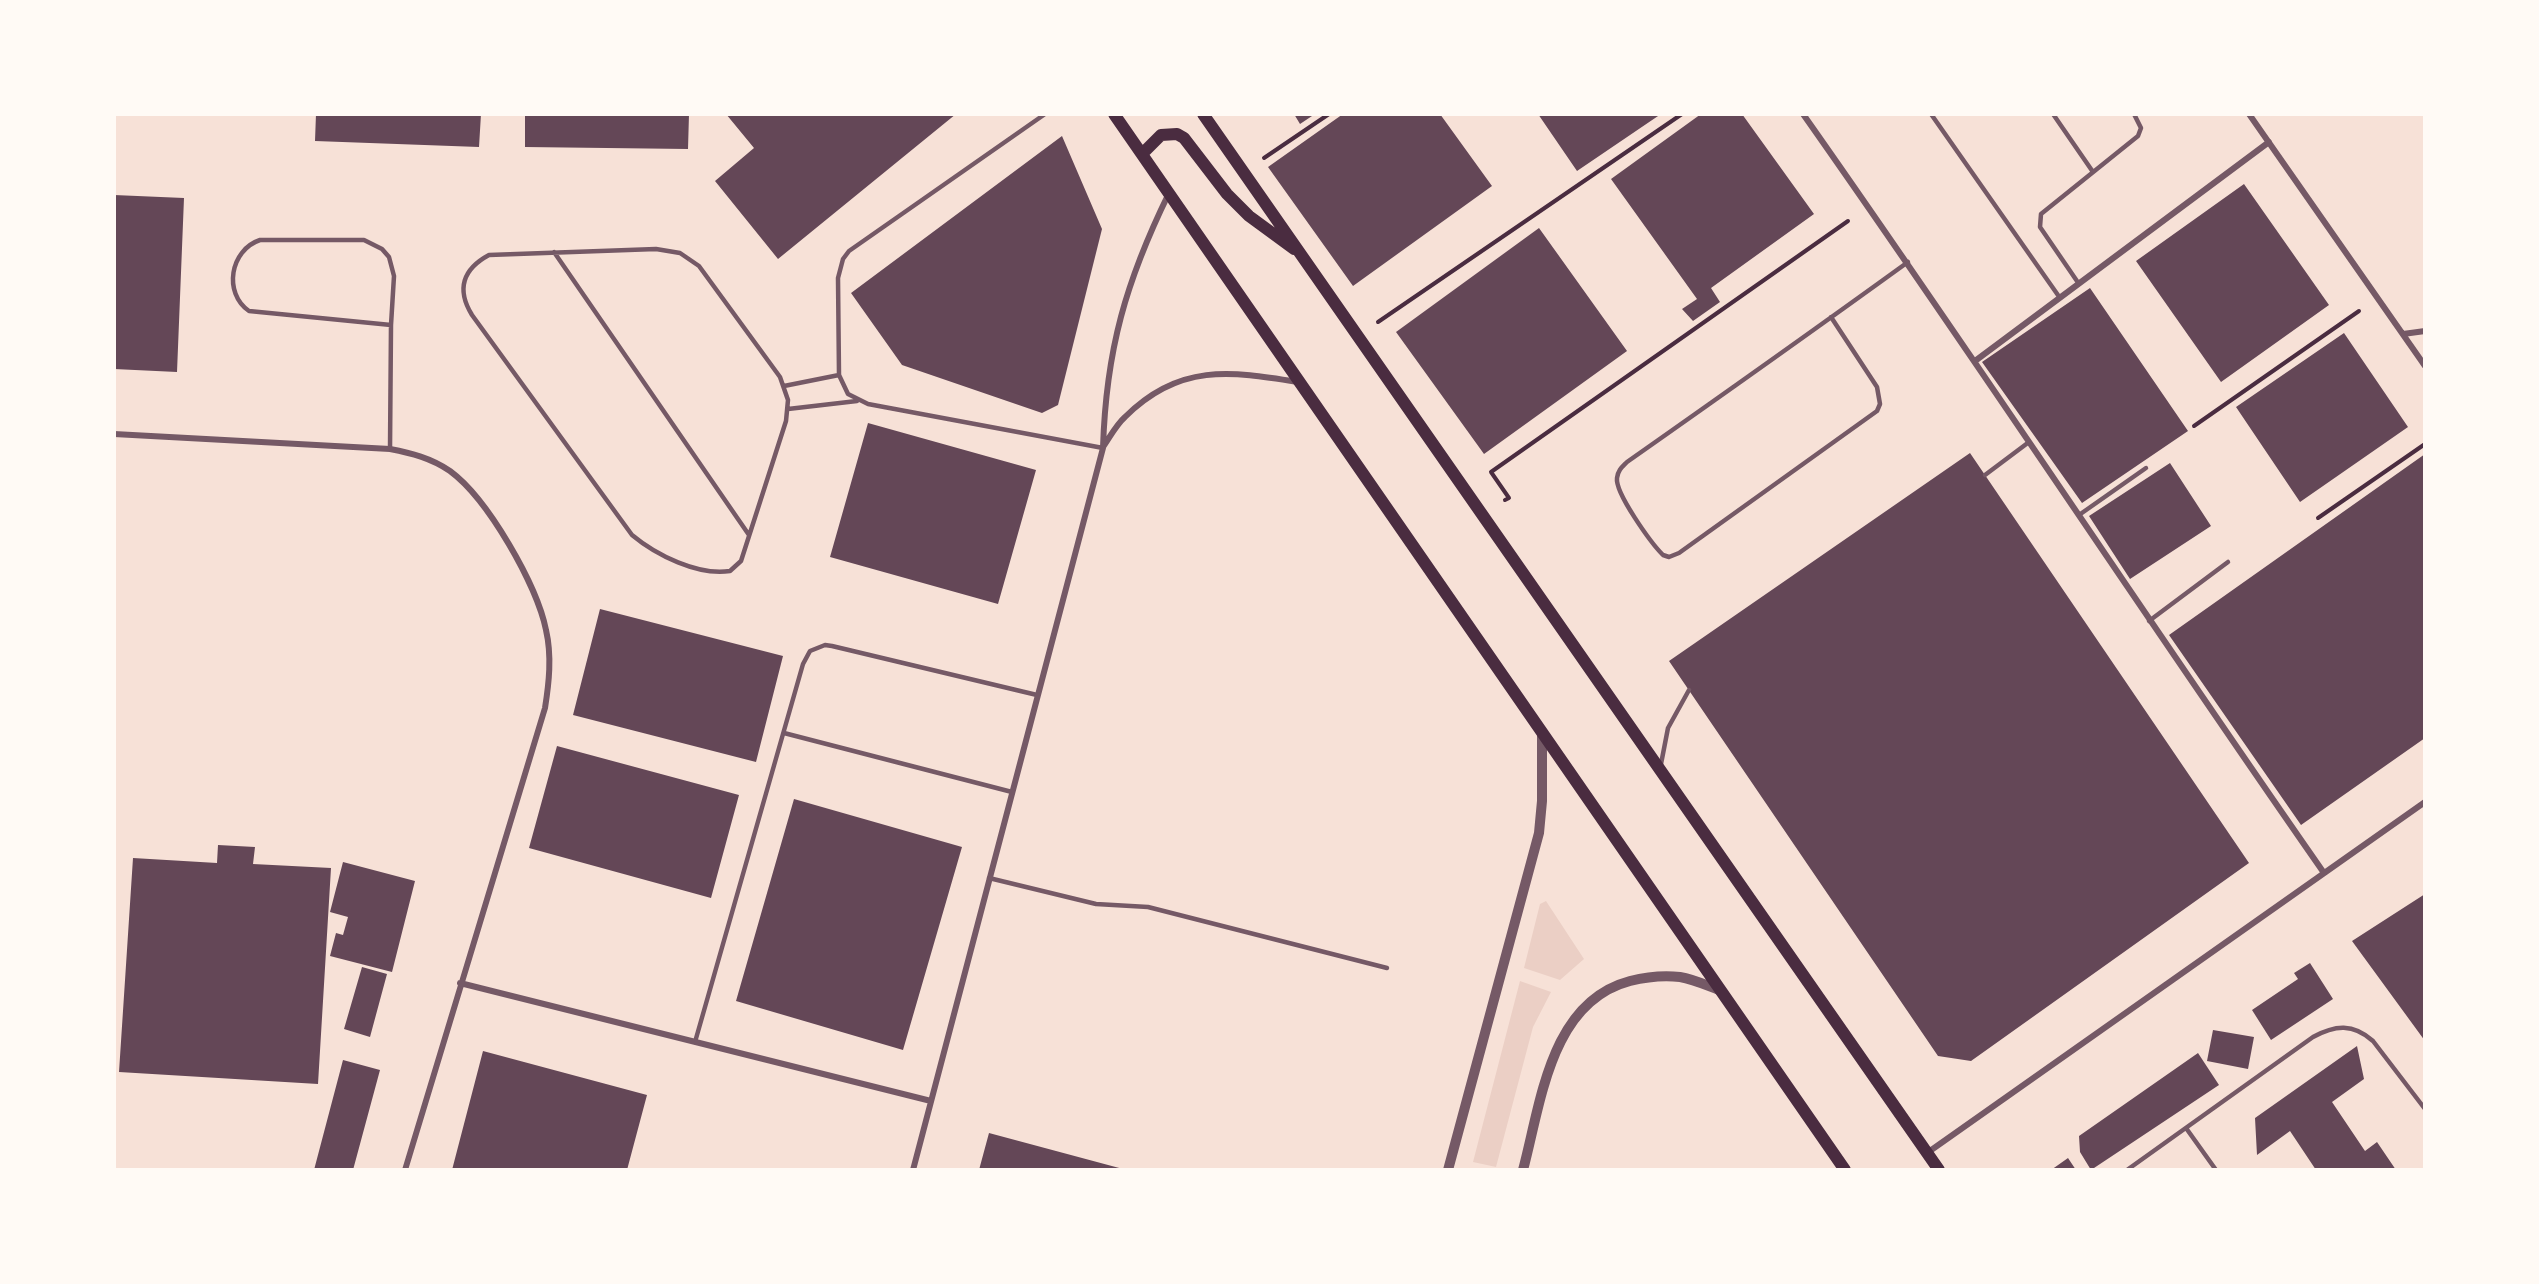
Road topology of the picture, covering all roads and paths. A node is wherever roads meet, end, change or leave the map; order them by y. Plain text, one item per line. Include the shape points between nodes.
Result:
1 (1045, 114) edge
2 (1114, 114) edge
3 (1203, 114) edge
4 (1329, 114) edge
5 (1682, 114) edge
6 (1803, 114) edge
7 (1931, 114) edge
8 (2053, 114) edge
9 (2134, 114) edge
10 (2249, 114) edge
11 (2269, 142) junction
12 (1142, 154) junction
13 (1243, 172) junction
14 (2093, 172) junction
15 (1169, 194) junction
16 (1868, 207) junction
17 (554, 252) junction
18 (1300, 253) junction
19 (1908, 262) junction
20 (2079, 284) junction
21 (2379, 297) junction
22 (2060, 298) junction
23 (1831, 317) junction
24 (391, 325) junction
25 (2425, 331) edge
26 (2403, 334) junction
27 (1358, 336) junction
28 (1975, 361) junction
29 (2425, 366) edge
30 (839, 375) junction
31 (1300, 383) junction
32 (784, 386) junction
33 (858, 400) junction
34 (788, 408) junction
35 (2194, 426) dead end
36 (114, 434) edge
37 (2029, 442) junction
38 (2425, 444) edge
39 (1103, 448) junction
40 (390, 449) junction
41 (2146, 468) dead end
42 (1985, 475) dead end
43 (2079, 515) junction
44 (1483, 516) junction
45 (2318, 518) dead end
46 (749, 535) junction
47 (2228, 562) dead end
48 (2149, 621) junction
49 (2181, 653) dead end
50 (2174, 658) junction
51 (1689, 690) dead end
52 (1037, 695) junction
53 (784, 733) junction
54 (1542, 733) junction
55 (1660, 770) junction
56 (1012, 792) junction
57 (2425, 802) edge
58 (2324, 873) junction
59 (989, 878) junction
60 (1387, 968) dead end
61 (460, 983) junction
62 (1719, 990) junction
63 (695, 1042) junction
64 (931, 1101) junction
65 (2425, 1109) edge
66 (2186, 1128) junction
67 (1927, 1153) junction
68 (405, 1170) edge
69 (913, 1170) edge
70 (1448, 1170) edge
71 (1523, 1170) edge
72 (1845, 1170) edge
73 (1939, 1170) edge
74 (2127, 1170) edge
75 (2216, 1170) edge

1 - 30 lane via 849,251 838,278
2 - 12 main road
3 - 13 main road
4 - 13 path
5 - 27 path
6 - 16 street
7 - 22 lane
8 - 14 lane
9 - 14 lane via 2141,128 2138,136
10 - 11 street
11 - 20 street
11 - 21 street
12 - 15 main road
12 - 18 main road via 1161,135 1177,134 1184,138 1249,216
13 - 18 main road
14 - 20 lane via 2046,208 2039,220
15 - 31 main road
15 - 39 street via 1133,274 1120,316 1104,404
16 - 19 street
16 - 44 path via 1491,472 1509,498
17 - 32 lane via 656,249 680,252 691,258
17 - 46 lane
17 - 46 lane via 489,255 478,261 464,281 464,299 472,315 619,520 648,548 685,564 730,572 741,561
18 - 27 main road
19 - 23 lane
19 - 28 street
20 - 22 street
21 - 26 street
21 - 35 path
22 - 28 street
23 - 23 lane via 1620,468 1617,478 1621,495 1663,555 1679,553 1876,411 1880,404 1877,387
24 - 24 lane via 393,266 373,243 260,240 239,255 233,290 249,311
24 - 40 lane
25 - 26 street
26 - 29 street
27 - 44 main road
28 - 37 street
30 - 32 lane
30 - 33 lane via 848,394
31 - 39 street via 1220,373 1184,379 1152,394 1124,418
31 - 54 main road
32 - 34 lane
33 - 34 lane
33 - 39 lane
34 - 46 lane
36 - 40 street
37 - 42 lane
37 - 43 street
38 - 45 path
39 - 52 street
40 - 61 street via 432,460 478,498 530,583 547,632 545,708
41 - 43 lane
43 - 48 street
44 - 55 main road
47 - 48 lane
48 - 50 street
49 - 50 lane
50 - 58 street
51 - 55 lane via 1668,728
52 - 53 lane via 825,645 806,657
52 - 56 street
53 - 56 lane
53 - 63 lane
54 - 62 main road
54 - 70 street via 1539,833
55 - 67 main road
56 - 59 street
57 - 58 street
58 - 67 street
59 - 60 lane via 1096,904 1148,907
59 - 64 street
61 - 63 street
61 - 68 street
62 - 71 street via 1681,977 1649,976 1617,985 1592,1000 1572,1021 1557,1047
62 - 72 main road
63 - 64 street
64 - 69 street
65 - 66 lane via 2373,1041 2363,1032 2337,1027 2313,1037
66 - 74 lane
66 - 75 lane
67 - 73 main road

